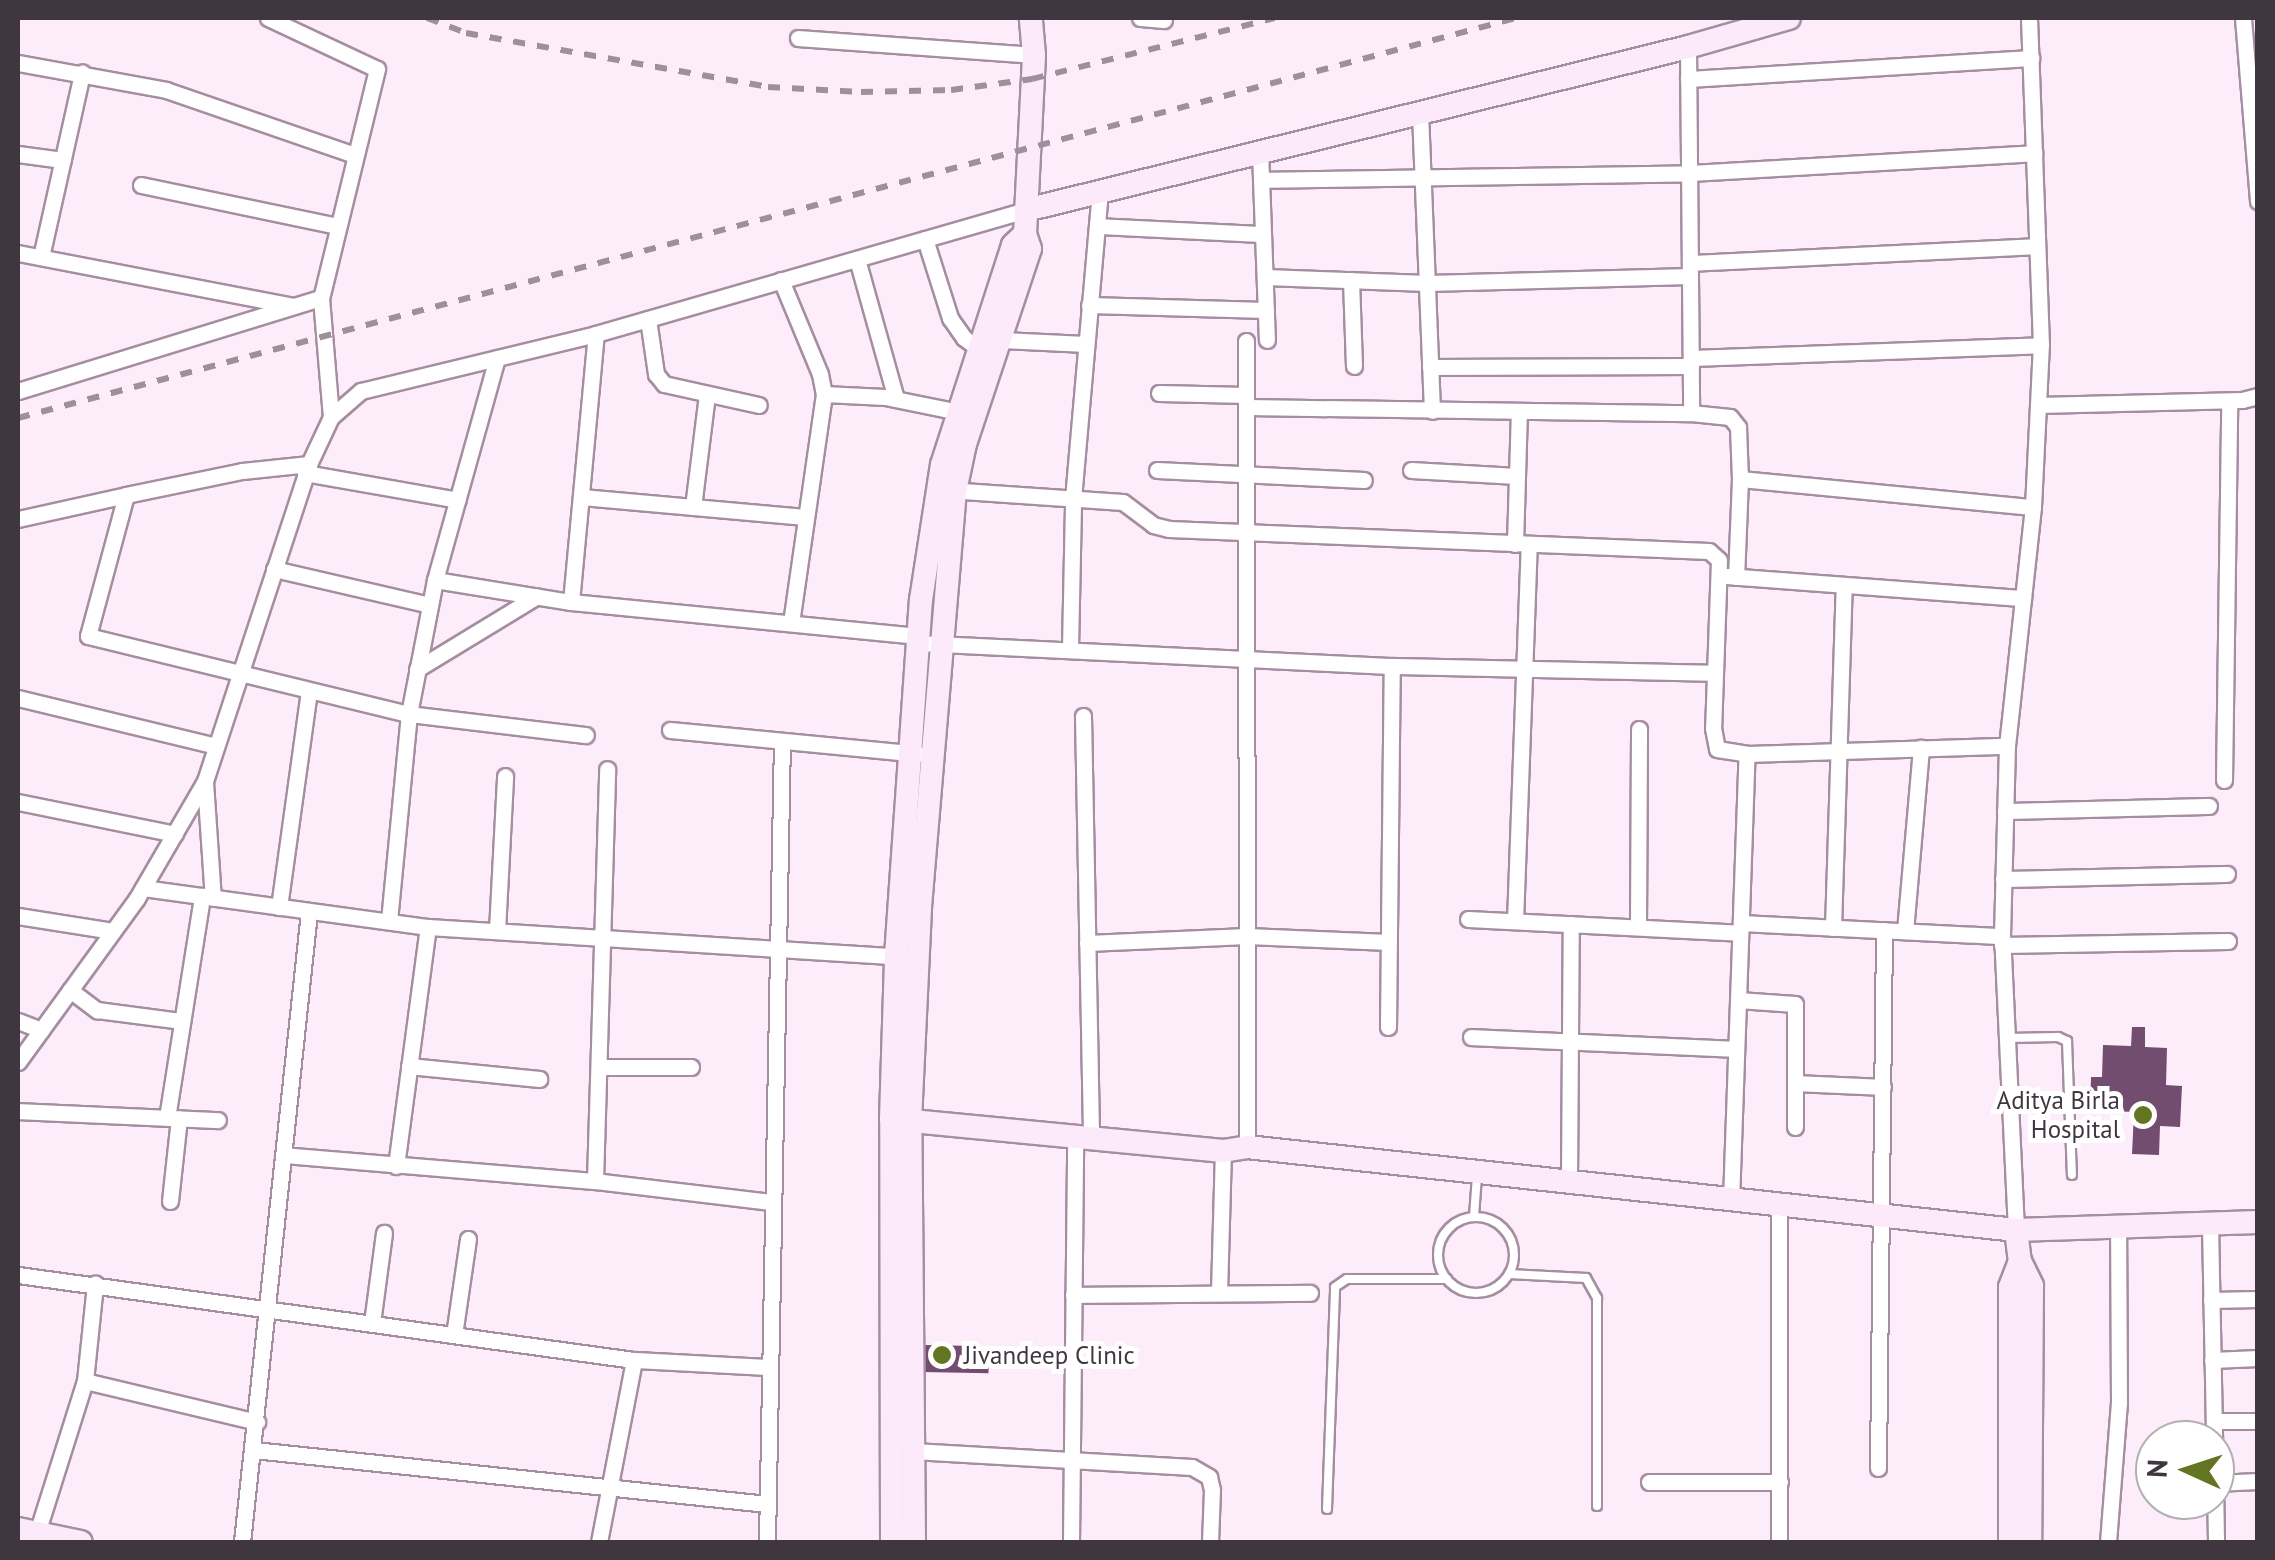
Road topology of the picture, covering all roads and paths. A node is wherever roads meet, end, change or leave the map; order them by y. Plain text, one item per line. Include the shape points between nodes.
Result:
1 (268, 18) edge
2 (1031, 18) edge
3 (1046, 18) edge
4 (1140, 18) edge
5 (1789, 18) edge
6 (2029, 18) edge
7 (2242, 18) edge
8 (1164, 20) dead end
9 (798, 38) dead end
10 (2251, 44) edge
11 (1688, 47) junction
12 (1034, 52) junction
13 (2031, 58) junction
14 (18, 62) edge
15 (82, 73) junction
16 (1688, 80) junction
17 (1420, 112) junction
18 (2255, 126) edge
19 (1260, 151) junction
20 (2034, 152) junction
21 (18, 154) edge
22 (355, 155) junction
23 (63, 160) junction
24 (1689, 173) junction
25 (1423, 178) junction
26 (1261, 180) junction
27 (141, 185) dead end
28 (1100, 191) junction
29 (2258, 200) edge
30 (1026, 210) junction
31 (337, 226) junction
32 (1097, 226) junction
33 (1263, 234) junction
34 (925, 239) junction
35 (2037, 246) junction
36 (18, 253) edge
37 (41, 257) junction
38 (857, 258) junction
39 (1690, 270) junction
40 (1265, 277) junction
41 (781, 280) junction
42 (1352, 280) junction
43 (1427, 283) junction
44 (321, 298) junction
45 (1089, 305) junction
46 (296, 306) junction
47 (1266, 310) junction
48 (648, 319) junction
49 (596, 334) junction
50 (1267, 340) dead end
51 (1246, 341) dead end
52 (1086, 344) junction
53 (2040, 345) junction
54 (992, 349) junction
55 (498, 358) junction
56 (1692, 362) junction
57 (1354, 366) dead end
58 (1430, 367) junction
59 (18, 391) edge
60 (824, 394) junction
61 (1159, 394) dead end
62 (706, 395) junction
63 (2258, 396) edge
64 (896, 399) junction
65 (1246, 401) junction
66 (2230, 401) junction
67 (759, 405) dead end
68 (2038, 405) junction
69 (1432, 411) junction
70 (959, 412) junction
71 (1519, 412) junction
72 (1691, 412) junction
73 (331, 417) junction
74 (307, 468) junction
75 (1156, 470) dead end
76 (1411, 470) dead end
77 (1246, 473) junction
78 (1517, 476) junction
79 (1740, 478) junction
80 (1364, 480) dead end
81 (947, 490) junction
82 (126, 495) junction
83 (581, 497) junction
84 (1073, 499) junction
85 (458, 500) junction
86 (693, 507) junction
87 (2033, 507) junction
88 (803, 517) junction
89 (18, 519) edge
90 (1246, 530) junction
91 (1522, 544) junction
92 (274, 570) junction
93 (1727, 576) junction
94 (435, 580) junction
95 (1844, 586) junction
96 (537, 596) junction
97 (2023, 598) junction
98 (571, 602) junction
99 (430, 605) junction
100 (791, 622) junction
101 (926, 641) junction
102 (1070, 648) junction
103 (1246, 660) junction
104 (1392, 666) junction
105 (418, 669) junction
106 (1524, 671) junction
107 (1714, 673) junction
108 (240, 676) junction
109 (308, 692) junction
110 (18, 698) edge
111 (408, 714) junction
112 (1082, 716) dead end
113 (1639, 729) dead end
114 (670, 730) dead end
115 (586, 735) dead end
116 (782, 741) junction
117 (216, 746) junction
118 (2007, 746) junction
119 (1920, 748) junction
120 (1836, 752) junction
121 (921, 754) junction
122 (1747, 754) junction
123 (608, 770) dead end
124 (505, 776) dead end
125 (205, 780) junction
126 (2224, 780) dead end
127 (18, 802) edge
128 (2209, 806) dead end
129 (2005, 812) junction
130 (175, 834) junction
131 (2227, 874) dead end
132 (2003, 879) junction
133 (143, 888) junction
134 (208, 897) junction
135 (278, 907) junction
136 (309, 912) junction
137 (18, 916) edge
138 (1468, 919) dead end
139 (1516, 921) junction
140 (389, 922) junction
141 (1571, 924) junction
142 (1638, 926) junction
143 (428, 927) junction
144 (1741, 928) junction
145 (1833, 928) junction
146 (1884, 930) junction
147 (113, 931) junction
148 (497, 931) junction
149 (1906, 931) junction
150 (603, 936) junction
151 (1247, 936) junction
152 (2002, 941) junction
153 (2228, 941) dead end
154 (1389, 942) junction
155 (1087, 944) junction
156 (776, 948) junction
157 (907, 957) junction
158 (70, 990) junction
159 (1738, 1000) junction
160 (18, 1020) edge
161 (182, 1021) junction
162 (1388, 1027) dead end
163 (40, 1030) junction
164 (1471, 1037) dead end
165 (2008, 1038) junction
166 (1570, 1043) junction
167 (1736, 1049) junction
168 (18, 1062) edge
169 (409, 1066) junction
170 (599, 1067) junction
171 (691, 1067) dead end
172 (539, 1080) dead end
173 (1796, 1083) junction
174 (1883, 1086) junction
175 (18, 1112) edge
176 (173, 1118) junction
177 (218, 1120) dead end
178 (901, 1120) junction
179 (1794, 1127) dead end
180 (1083, 1137) junction
181 (1248, 1148) junction
182 (1223, 1151) junction
183 (283, 1155) junction
184 (396, 1166) junction
185 (1477, 1171) junction
186 (2072, 1175) dead end
187 (1569, 1180) junction
188 (595, 1181) junction
189 (170, 1201) dead end
190 (772, 1202) junction
191 (1731, 1202) junction
192 (1779, 1207) junction
193 (1474, 1216) junction
194 (1882, 1218) junction
195 (2258, 1222) edge
196 (2210, 1224) junction
197 (2118, 1227) junction
198 (2016, 1230) junction
199 (384, 1233) dead end
200 (468, 1239) dead end
201 (2020, 1260) junction
202 (1509, 1274) junction
203 (18, 1275) edge
204 (1446, 1279) junction
205 (95, 1284) junction
206 (1219, 1293) junction
207 (1310, 1293) dead end
208 (1073, 1295) junction
209 (2258, 1299) edge
210 (2211, 1300) junction
211 (266, 1308) junction
212 (902, 1319) junction
213 (372, 1323) junction
214 (454, 1335) junction
215 (2258, 1358) edge
216 (634, 1360) junction
217 (2212, 1360) junction
218 (769, 1367) junction
219 (85, 1381) junction
220 (2214, 1420) edge
221 (257, 1422) junction
222 (254, 1450) junction
223 (913, 1451) junction
224 (1072, 1458) junction
225 (1878, 1468) dead end
226 (1649, 1482) dead end
227 (1780, 1482) junction
228 (610, 1488) junction
229 (767, 1504) junction
230 (1597, 1506) dead end
231 (1327, 1509) dead end
232 (27, 1531) edge
233 (82, 1542) edge
234 (242, 1542) edge
235 (599, 1542) edge
236 (767, 1542) edge
237 (892, 1542) edge
238 (914, 1542) edge
239 (1070, 1542) edge
240 (1210, 1542) edge
241 (1779, 1542) edge
242 (2010, 1542) edge
243 (2030, 1542) edge
244 (2108, 1542) edge

1 - 22 street via 377,69
2 - 12 street
3 - 12 street
4 - 8 street
5 - 11 street
6 - 13 street
7 - 10 street
9 - 12 street
10 - 18 street
11 - 16 street
11 - 17 street
12 - 30 street
13 - 16 street
13 - 20 street
14 - 15 street
15 - 22 street via 166,90
15 - 23 street
16 - 24 street
17 - 19 street
17 - 25 street
18 - 29 street
19 - 26 street
19 - 28 street
20 - 24 street
20 - 35 street
21 - 23 street
22 - 31 street
23 - 37 street
24 - 25 street
24 - 39 street
25 - 26 street
25 - 43 street
26 - 33 street
27 - 31 street
28 - 30 street
28 - 32 street
30 - 34 street
30 - 54 street
31 - 44 street
32 - 33 street
32 - 45 street
33 - 40 street
34 - 38 street
34 - 54 street via 950,318
35 - 39 street
35 - 53 street
36 - 37 street
37 - 46 street
38 - 41 street
38 - 64 street
39 - 43 street
39 - 56 street
40 - 42 street
40 - 47 street
41 - 48 street
41 - 60 street
42 - 43 street
42 - 57 street
43 - 58 street
44 - 46 street
44 - 73 street
45 - 47 street
45 - 52 street
46 - 59 street
47 - 50 street
48 - 49 street
48 - 62 street via 660,380
49 - 55 street
49 - 83 street
51 - 65 street
52 - 54 street
52 - 84 street
53 - 56 street
53 - 68 street
54 - 70 street
54 - 81 street
55 - 73 street via 361,390
55 - 85 street
56 - 58 street
56 - 72 street
58 - 69 street
60 - 64 street
60 - 88 street
61 - 65 street
62 - 67 street
62 - 86 street
63 - 66 street
64 - 70 street
65 - 69 street
65 - 77 street
66 - 68 street
66 - 126 street
68 - 87 street
69 - 71 street
70 - 81 street
71 - 72 street
71 - 78 street
72 - 79 street via 1734,421
73 - 74 street
74 - 82 street via 242,472
74 - 85 street
74 - 92 street
75 - 77 street
76 - 78 street
77 - 80 street
77 - 90 street
78 - 91 street
79 - 87 street
79 - 93 street
81 - 84 street
81 - 101 street
82 - 89 street
82 - 108 street via 88,636
83 - 86 street
83 - 98 street
84 - 90 street via 1122,502 1160,528
84 - 102 street
85 - 94 street
86 - 88 street
87 - 97 street
88 - 100 street
90 - 91 street
90 - 103 street
91 - 93 street via 1709,551
91 - 106 street
92 - 99 street
92 - 108 street
93 - 95 street
93 - 107 street
94 - 96 street
94 - 99 street
95 - 97 street
95 - 120 street
96 - 98 street
96 - 105 street
97 - 118 street
98 - 100 street
99 - 105 street
100 - 101 street
101 - 102 street
101 - 121 street
102 - 103 street
103 - 104 street
103 - 151 street
104 - 106 street
104 - 154 street
105 - 111 street
106 - 107 street
106 - 139 street
107 - 122 street via 1713,743
108 - 109 street
108 - 117 street
109 - 111 street
109 - 135 street
110 - 117 street
111 - 115 street
111 - 140 street
112 - 155 street
113 - 142 street
114 - 116 street
116 - 121 street
116 - 156 street
117 - 125 street
118 - 119 street
118 - 129 street
119 - 120 street
119 - 149 street
120 - 122 street
120 - 145 street
121 - 157 street
122 - 144 street
123 - 150 street
124 - 148 street
125 - 130 street
125 - 134 street
127 - 130 street
128 - 129 street
129 - 132 street
130 - 133 street
131 - 132 street
132 - 152 street
133 - 134 street
133 - 147 street
134 - 135 street
134 - 161 street
135 - 136 street
136 - 140 street
136 - 183 street
137 - 147 street
138 - 139 street
139 - 141 street
140 - 143 street
141 - 142 street
141 - 166 street
142 - 144 street
143 - 148 street
143 - 169 street
144 - 145 street
144 - 159 street
145 - 146 street
146 - 149 street
146 - 174 street
147 - 158 street
148 - 150 street
149 - 152 street
150 - 156 street
150 - 170 street
151 - 154 street
151 - 155 street
151 - 181 street
152 - 153 street
152 - 165 street
154 - 162 street
155 - 180 street
156 - 157 street
156 - 190 street
157 - 178 street
158 - 161 street via 97,1010
158 - 163 street
159 - 167 street
159 - 173 street via 1794,1004
160 - 163 street
161 - 176 street
163 - 168 street
164 - 166 street
165 - 186 lane via 2067,1041
165 - 198 street
166 - 167 street
166 - 187 street
167 - 191 street
169 - 172 street
169 - 184 street
170 - 171 street
170 - 188 street
173 - 174 street
173 - 179 street
174 - 194 street
175 - 176 street
176 - 177 street
176 - 189 street
178 - 180 street
178 - 212 street
180 - 182 street
180 - 208 street
181 - 182 street
181 - 185 street
182 - 206 street
183 - 184 street
183 - 211 street
184 - 188 street
185 - 187 street
185 - 193 lane
187 - 191 street
188 - 190 street
190 - 218 street
191 - 192 street
192 - 194 street
192 - 227 street
193 - 202 lane via 1497,1222 1512,1240
193 - 204 lane via 1444,1234 1438,1257
194 - 198 street
194 - 225 street
195 - 196 street
196 - 197 street
196 - 210 street
197 - 198 street
197 - 244 street via 2119,1403
198 - 201 street
199 - 213 street
200 - 214 street
201 - 242 street via 2010,1288
201 - 243 street via 2032,1286
202 - 204 lane via 1494,1289 1474,1293
202 - 230 lane via 1586,1278 1597,1298
203 - 205 street
204 - 231 lane via 1347,1279 1335,1287
205 - 211 street
205 - 219 street
206 - 207 street
206 - 208 street
208 - 224 street
209 - 210 street
210 - 217 street
211 - 213 street
211 - 221 street
212 - 223 street
212 - 237 street
213 - 214 street
214 - 216 street
215 - 217 street
216 - 218 street
216 - 228 street
217 - 220 street
218 - 229 street
219 - 221 street
219 - 232 street
221 - 222 street
222 - 228 street
222 - 234 street
223 - 224 street
223 - 238 street
224 - 239 street
224 - 240 street via 1203,1472 1212,1490
226 - 227 street
227 - 241 street
228 - 229 street
228 - 235 street
229 - 236 street
232 - 233 street

